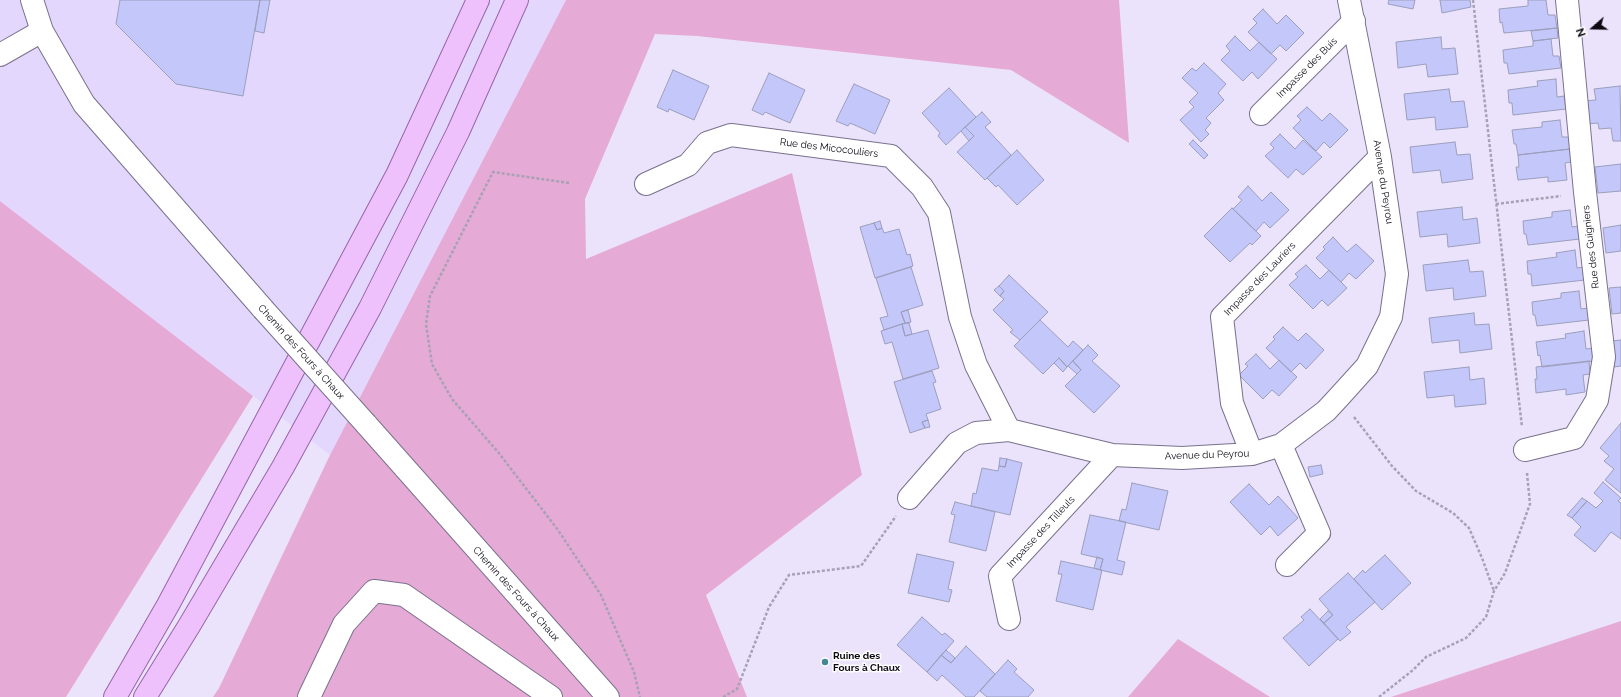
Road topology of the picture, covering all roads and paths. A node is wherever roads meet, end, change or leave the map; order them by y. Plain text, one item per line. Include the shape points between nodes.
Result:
1 (32, 0) edge
2 (478, 0) edge
3 (517, 0) edge
4 (1349, 0) edge
5 (1473, 0) edge
6 (1566, 0) edge
7 (1354, 21) junction
8 (42, 31) junction
9 (0, 55) edge
10 (1261, 114) dead end
11 (1380, 157) junction
12 (569, 183) dead end
13 (646, 184) dead end
14 (1585, 192) junction
15 (1496, 204) junction
16 (1339, 397) junction
17 (1009, 430) junction
18 (1281, 445) junction
19 (1525, 450) junction
20 (1252, 454) junction
21 (1112, 455) junction
22 (909, 498) joint
23 (1287, 566) dead end
24 (1494, 591) junction
25 (1009, 619) dead end
26 (115, 697) edge
27 (145, 697) edge
28 (309, 697) edge
29 (551, 697) edge
30 (608, 697) edge
31 (640, 697) edge
32 (723, 697) edge
33 (1379, 697) edge

1 - 8 street, Chemin des Fours à Chaux
2 - 26 main road via 397,175 172,598
3 - 27 main road via 458,132 370,308 283,467
4 - 7 street, Avenue du Peyrou
5 - 15 path
6 - 14 street, Rue des Guigniers
7 - 10 street, Impasse des Buis
7 - 11 street, Avenue du Peyrou
8 - 9 street
8 - 30 street, Chemin des Fours à Chaux, bridge via 84,104
11 - 16 street, Avenue du Peyrou via 1397,274 1391,317 1367,366
11 - 20 street, Impasse des Lauriers via 1222,317 1232,403
12 - 31 path via 493,172 430,296 426,324 432,364 452,399 498,452 558,530 601,595 634,672
13 - 17 street, Rue des Micocouliers via 688,165 707,143 731,135 891,156 922,187 939,213 960,317 976,365
14 - 15 path
14 - 19 street, Rue des Guigniers via 1604,357 1597,400 1574,438
15 - 19 path
16 - 18 street, Avenue du Peyrou via 1326,411
16 - 24 path via 1392,466 1416,491 1453,513 1469,528
17 - 21 street, Avenue du Peyrou
17 - 22 street, Avenue du Peyrou via 976,433 957,443
18 - 20 street, Avenue du Peyrou
18 - 23 street via 1319,533
19 - 24 path via 1530,504 1505,572
20 - 21 street, Avenue du Peyrou via 1182,458
21 - 25 street, Impasse des Tilleuls via 1000,576
22 - 32 path via 861,566 790,575 769,607 737,689
24 - 33 path via 1486,617 1466,638 1426,657
28 - 29 street via 344,624 374,591 404,595

